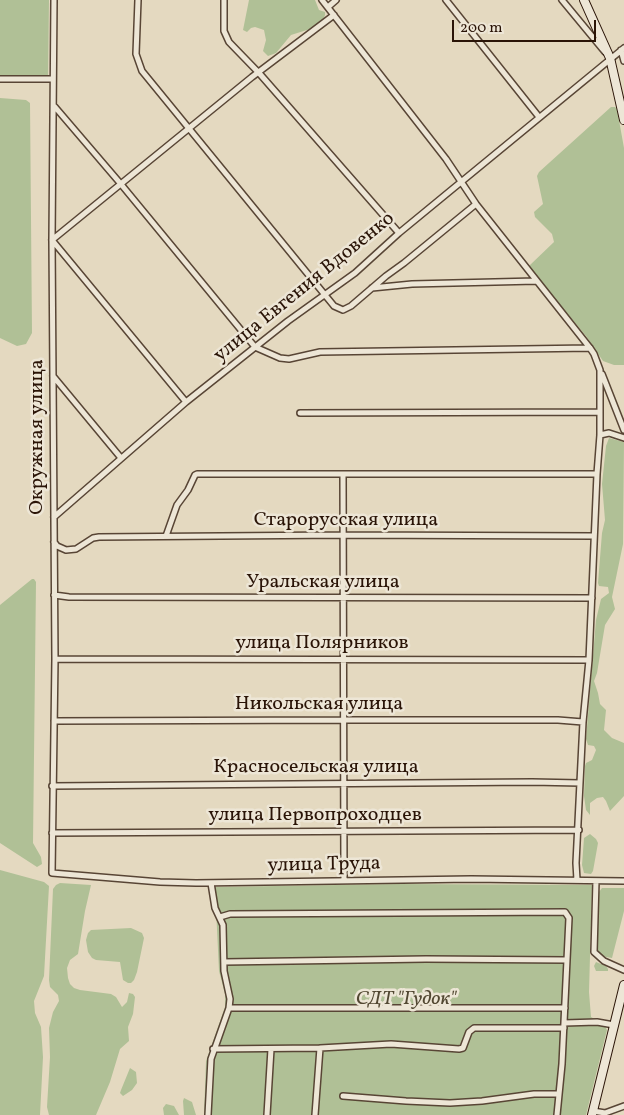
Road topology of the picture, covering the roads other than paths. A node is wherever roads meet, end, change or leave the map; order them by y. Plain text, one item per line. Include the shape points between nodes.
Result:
1 (54, 0) edge
2 (138, 0) edge
3 (224, 0) edge
4 (322, 0) edge
5 (336, 0) edge
6 (446, 0) edge
7 (562, 0) edge
8 (584, 0) edge
9 (328, 7) junction
10 (334, 15) junction
11 (623, 50) edge
12 (610, 58) junction
13 (624, 61) edge
14 (259, 73) junction
15 (0, 79) edge
16 (53, 79) junction
17 (54, 107) junction
18 (539, 117) junction
19 (624, 120) edge
20 (190, 129) junction
21 (461, 181) junction
22 (120, 183) junction
23 (476, 204) junction
24 (399, 233) junction
25 (52, 240) junction
26 (536, 281) junction
27 (371, 288) junction
28 (325, 295) junction
29 (255, 347) junction
30 (590, 348) junction
31 (600, 370) junction
32 (53, 376) junction
33 (186, 402) junction
34 (600, 412) junction
35 (300, 413) dead end
36 (624, 430) edge
37 (600, 435) junction
38 (624, 438) edge
39 (121, 458) junction
40 (343, 474) junction
41 (596, 474) junction
42 (54, 517) junction
43 (343, 535) junction
44 (166, 536) junction
45 (594, 536) junction
46 (53, 541) junction
47 (54, 595) junction
48 (344, 598) junction
49 (592, 598) junction
50 (54, 659) junction
51 (344, 660) junction
52 (589, 660) junction
53 (344, 720) junction
54 (54, 721) junction
55 (583, 722) junction
56 (344, 783) junction
57 (580, 783) junction
58 (52, 786) junction
59 (579, 830) junction
60 (344, 831) junction
61 (52, 832) junction
62 (52, 873) joint
63 (577, 880) junction
64 (344, 881) junction
65 (596, 881) junction
66 (624, 881) edge
67 (211, 883) junction
68 (220, 917) junction
69 (567, 960) junction
70 (224, 962) junction
71 (624, 970) edge
72 (624, 986) edge
73 (229, 1008) junction
74 (565, 1008) junction
75 (564, 1025) junction
76 (614, 1025) junction
77 (320, 1048) junction
78 (213, 1049) junction
79 (271, 1049) junction
80 (559, 1094) junction
81 (343, 1096) dead end
82 (624, 1106) edge
83 (593, 1113) edge
84 (208, 1115) edge
85 (267, 1115) edge
86 (315, 1115) edge
87 (557, 1115) edge

1 - 16 street, Окружная улица
2 - 20 street via 136,47 139,66
3 - 14 street via 226,37
4 - 9 street
5 - 9 street
6 - 18 street
7 - 12 street
8 - 12 main road
9 - 10 street
10 - 14 street
10 - 21 street
11 - 12 street, улица Евгения Вдовенко
11 - 13 street
12 - 18 street, улица Евгения Вдовенко
12 - 19 main road
14 - 20 street
14 - 24 street
15 - 16 street
16 - 17 street, Окружная улица
17 - 22 street
17 - 25 street, Окружная улица
18 - 21 street, улица Евгения Вдовенко
20 - 22 street
20 - 28 street
21 - 23 street
21 - 24 street, улица Евгения Вдовенко
22 - 25 street
22 - 29 street
23 - 26 street
23 - 27 street
24 - 28 street, улица Евгения Вдовенко via 356,273
25 - 32 street, Окружная улица
25 - 33 street
26 - 27 street
26 - 30 street
27 - 28 street via 343,310 334,306
28 - 29 street, улица Евгения Вдовенко
29 - 30 street via 284,359 320,352
29 - 33 street, улица Евгения Вдовенко
30 - 31 street
31 - 34 street
31 - 36 street
32 - 39 street
32 - 42 street, Окружная улица
33 - 39 street, улица Евгения Вдовенко
34 - 35 street
34 - 37 street
37 - 38 street via 609,433
37 - 41 street
39 - 42 street, улица Евгения Вдовенко
40 - 41 street
40 - 43 street
40 - 44 street via 197,474 177,504
41 - 45 street
42 - 46 street, Окружная улица
43 - 44 street, Старорусская улица
43 - 45 street, Старорусская улица
43 - 48 street
44 - 46 street, Старорусская улица via 99,537 71,550 62,549
45 - 49 street
46 - 47 street, Окружная улица
47 - 48 street, Уральская улица
47 - 50 street, Окружная улица
48 - 49 street, Уральская улица
48 - 51 street
49 - 52 street
50 - 51 street, улица Полярников
50 - 54 street, Окружная улица
51 - 52 street, улица Полярников
51 - 53 street
52 - 55 street
53 - 54 street, Никольская улица
53 - 55 street, Никольская улица
53 - 56 street
54 - 58 street, Окружная улица
55 - 57 street
56 - 57 street, Красносельская улица
56 - 58 street, Красносельская улица
56 - 60 street
57 - 59 street
58 - 61 street, Окружная улица
59 - 60 street, улица Первопроходцев
59 - 63 street
60 - 61 street, улица Первопроходцев
60 - 64 street
61 - 62 street, Окружная улица
62 - 67 street, улица Труда
63 - 64 street, улица Труда
63 - 65 street, улица Труда
64 - 67 street, улица Труда
65 - 66 street, улица Труда
65 - 71 street via 594,952 604,961
67 - 68 street via 215,908
68 - 69 street via 230,914 332,912 562,911 570,918
68 - 70 street
69 - 70 street via 426,958
69 - 74 street
70 - 73 street
72 - 76 main road
73 - 74 street
73 - 78 street
74 - 75 street
75 - 76 street via 597,1022
75 - 77 street via 474,1028 463,1048 459,1049 391,1044
75 - 80 street
76 - 83 main road
77 - 79 street
77 - 86 street
78 - 79 street
78 - 84 street via 209,1066
79 - 85 street
80 - 81 street via 450,1103
80 - 87 street
82 - 83 street via 612,1112

